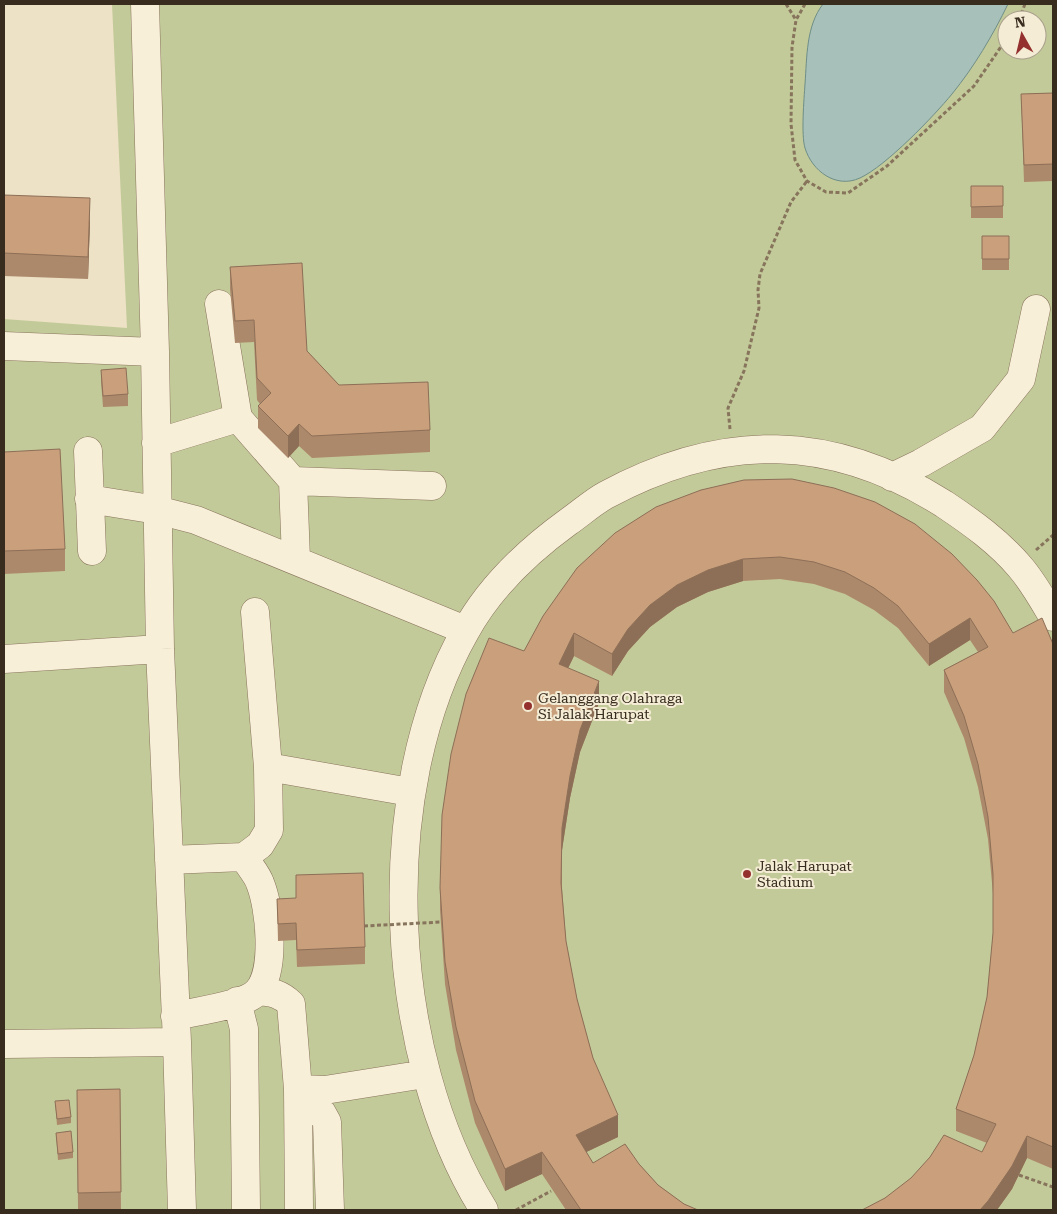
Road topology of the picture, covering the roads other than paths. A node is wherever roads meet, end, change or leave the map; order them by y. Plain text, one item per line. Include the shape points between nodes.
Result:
1 (145, 4) edge
2 (219, 304) dead end
3 (1036, 308) dead end
4 (4, 346) edge
5 (155, 352) junction
6 (238, 418) junction
7 (156, 444) junction
8 (88, 451) dead end
9 (892, 477) junction
10 (293, 481) junction
11 (432, 486) dead end
12 (89, 499) junction
13 (157, 510) junction
14 (92, 551) dead end
15 (296, 559) junction
16 (255, 612) dead end
17 (1053, 617) edge
18 (465, 630) junction
19 (160, 649) junction
20 (4, 659) edge
21 (268, 768) junction
22 (410, 792) junction
23 (244, 858) junction
24 (169, 860) junction
25 (248, 996) junction
26 (176, 1029) junction
27 (4, 1044) edge
28 (425, 1074) junction
29 (298, 1089) junction
30 (182, 1210) edge
31 (246, 1210) edge
32 (299, 1210) edge
33 (330, 1210) edge
34 (484, 1210) edge

1 - 5 lane
2 - 6 lane
3 - 9 lane via 1021,379 982,428
4 - 5 lane
5 - 7 lane
6 - 7 lane
6 - 10 lane
7 - 13 lane
8 - 12 lane
9 - 17 lane via 911,484 977,526 1019,565
9 - 18 lane via 864,465 813,452 774,447 732,450 692,459 604,495 506,575
10 - 11 lane
10 - 15 lane
12 - 13 lane
12 - 14 lane
13 - 15 lane via 196,520
13 - 19 lane
15 - 18 lane
16 - 21 lane
18 - 22 lane via 442,681
19 - 20 lane
19 - 24 lane
21 - 22 lane
21 - 23 lane via 269,830 260,845
22 - 28 lane via 404,879 406,929 409,977
23 - 24 lane
23 - 25 lane via 260,883 269,927 269,970
24 - 26 lane
25 - 26 lane
25 - 29 lane via 272,992 291,1004
25 - 31 lane via 244,1029
26 - 27 lane
26 - 30 lane
28 - 29 lane via 325,1090
28 - 34 lane via 466,1182
29 - 32 lane
29 - 33 lane via 327,1122

